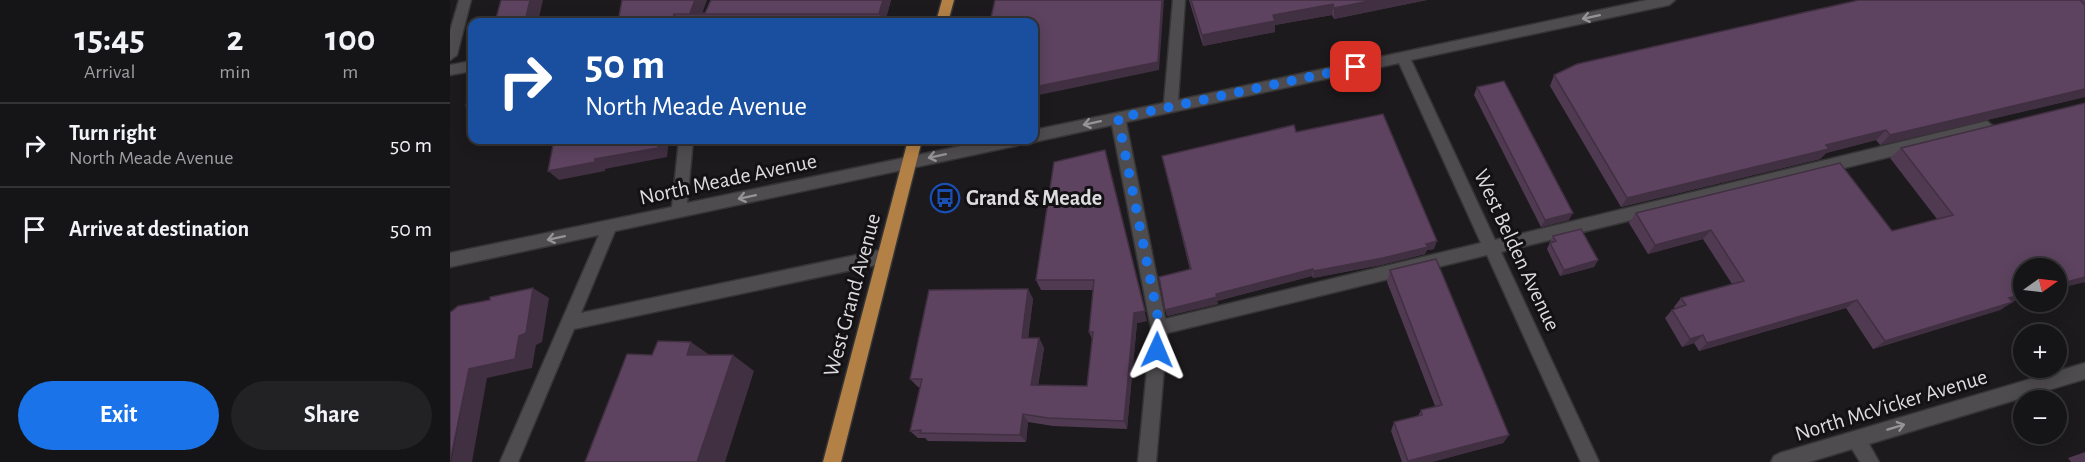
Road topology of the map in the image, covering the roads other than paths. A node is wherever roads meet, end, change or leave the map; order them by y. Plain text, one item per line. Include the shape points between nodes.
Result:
1 (465, 0) edge
2 (948, 0) edge
3 (1179, 0) edge
4 (1669, 0) edge
5 (943, 18) edge
6 (450, 55) edge
7 (1403, 57) junction
8 (468, 67) edge
9 (450, 70) edge
10 (1171, 106) junction
11 (1118, 118) junction
12 (2003, 123) edge
13 (1038, 135) edge
14 (686, 144) edge
15 (914, 144) edge
16 (996, 144) edge
17 (910, 162) junction
18 (679, 211) junction
19 (610, 226) junction
20 (1491, 247) junction
21 (885, 256) junction
22 (450, 260) edge
23 (569, 323) junction
24 (1160, 328) junction
25 (2085, 371) edge
26 (1856, 439) junction
27 (509, 462) edge
28 (832, 462) edge
29 (1147, 462) edge
30 (1590, 462) edge
31 (1780, 462) edge
32 (1870, 462) edge

1 - 6 street
2 - 5 main road
3 - 10 street
4 -> 7 street
7 - 10 street
7 - 20 street, West Belden Avenue
8 - 9 street
10 - 11 street
11 -> 13 street
11 - 24 street
12 - 20 street
14 - 18 street
15 - 17 main road, West Grand Avenue
16 -> 17 street, North Meade Avenue
17 -> 18 street, North Meade Avenue
17 - 21 main road, West Grand Avenue
18 - 19 street, North Meade Avenue
19 -> 22 street, North Meade Avenue
19 - 23 street
20 - 24 street
20 - 30 street, West Belden Avenue
21 - 23 street
21 - 28 main road, West Grand Avenue
23 - 27 street
24 - 29 street
26 -> 25 street, North McVicker Avenue
26 - 31 street, North McVicker Avenue
26 - 32 street

